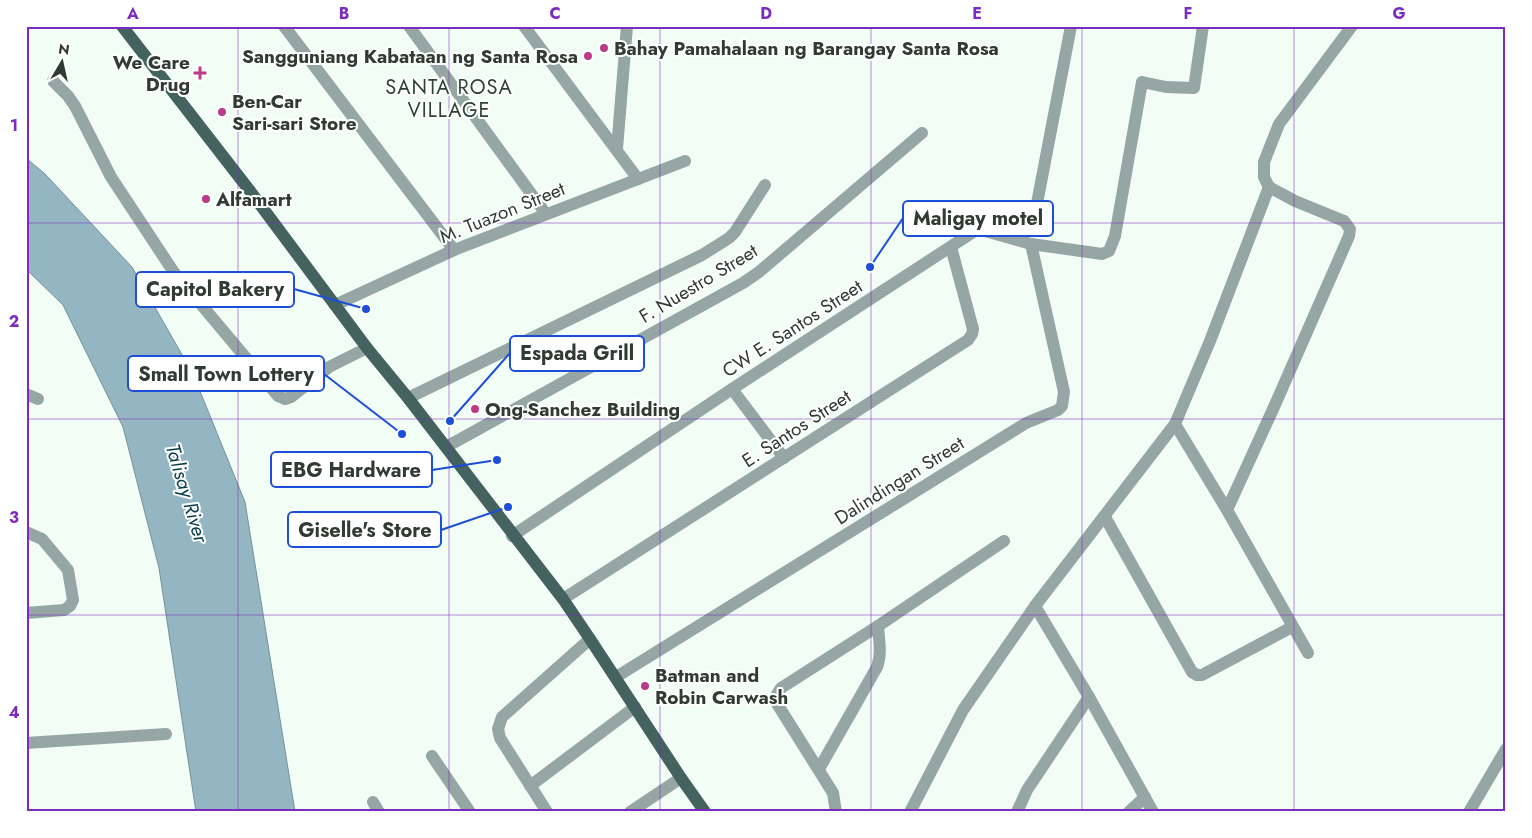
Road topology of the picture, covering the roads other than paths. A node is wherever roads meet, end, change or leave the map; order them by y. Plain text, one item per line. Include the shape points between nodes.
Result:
1 (122, 26) edge
2 (284, 26) edge
3 (409, 26) edge
4 (524, 26) edge
5 (627, 26) edge
6 (1071, 26) edge
7 (1203, 26) edge
8 (1352, 26) edge
9 (53, 81) dead end
10 (922, 133) dead end
11 (617, 149) junction
12 (684, 161) dead end
13 (638, 179) junction
14 (765, 185) dead end
15 (1269, 187) junction
16 (546, 214) junction
17 (978, 229) junction
18 (1031, 244) junction
19 (951, 247) junction
20 (454, 250) junction
21 (335, 305) junction
22 (366, 348) junction
23 (732, 389) junction
24 (408, 398) junction
25 (1175, 424) junction
26 (446, 448) junction
27 (784, 458) junction
28 (1227, 510) junction
29 (1105, 517) junction
30 (26, 532) edge
31 (512, 536) junction
32 (1004, 541) dead end
33 (562, 599) junction
34 (1035, 606) junction
35 (26, 613) edge
36 (878, 626) junction
37 (1292, 627) junction
38 (590, 639) junction
39 (1308, 653) dead end
40 (616, 677) junction
41 (1089, 697) junction
42 (635, 708) junction
43 (166, 734) dead end
44 (26, 743) edge
45 (1506, 749) edge
46 (432, 756) dead end
47 (819, 769) junction
48 (680, 778) junction
49 (530, 786) junction
50 (1145, 797) junction
51 (470, 812) edge
52 (547, 812) edge
53 (630, 812) edge
54 (705, 812) edge
55 (836, 812) edge
56 (910, 812) edge
57 (1017, 812) edge
58 (1129, 812) edge
59 (1153, 812) edge
60 (1468, 812) edge

1 - 21 main road
2 - 20 street
3 - 16 street
4 - 11 street
5 - 11 street
6 - 17 street, CW E. Santos Street via 1032,224 993,221
7 - 18 street via 1194,88 1142,82 1115,236 1109,251 1102,254
8 - 15 street via 1279,124 1264,162 1264,177
9 - 22 street via 75,106 111,177 173,271 278,396 290,397 329,367
10 - 26 street, F. Nuestro Street via 743,283
11 - 13 street
12 - 13 street, M. Tuazon Street
13 - 16 street, M. Tuazon Street
14 - 24 street via 736,232 702,255
15 - 25 street
15 - 28 street via 1344,221 1350,229
16 - 20 street, M. Tuazon Street
17 - 18 street
17 - 19 street, CW E. Santos Street
18 - 40 street, Dalindingan Street via 1064,392 1062,406 1026,423
19 - 23 street, CW E. Santos Street
19 - 27 street, E. Santos Street via 973,330 968,340
20 - 21 street, M. Tuazon Street
21 - 22 main road
22 - 24 main road
23 - 27 street
23 - 31 street, CW E. Santos Street
24 - 26 main road
25 - 28 street
25 - 29 street
26 - 31 main road
27 - 33 street, E. Santos Street
28 - 37 street
29 - 34 street
29 - 37 street via 1192,672 1197,675
30 - 35 street via 42,539 68,570 73,600 64,610
31 - 33 main road
32 - 36 street
33 - 38 main road
34 - 41 street
34 - 56 street via 963,710
36 - 47 street via 880,661
36 - 47 street via 780,688 777,694 776,702
37 - 39 street
38 - 40 main road
38 - 49 street via 502,717 498,728 500,738
40 - 42 main road
41 - 50 street
41 - 57 street via 1027,790
42 - 48 main road
42 - 49 street
43 - 44 street
45 - 60 street
46 - 51 street
47 - 55 street via 833,793
48 - 53 street
48 - 54 main road
49 - 52 street
50 - 58 street
50 - 59 street

